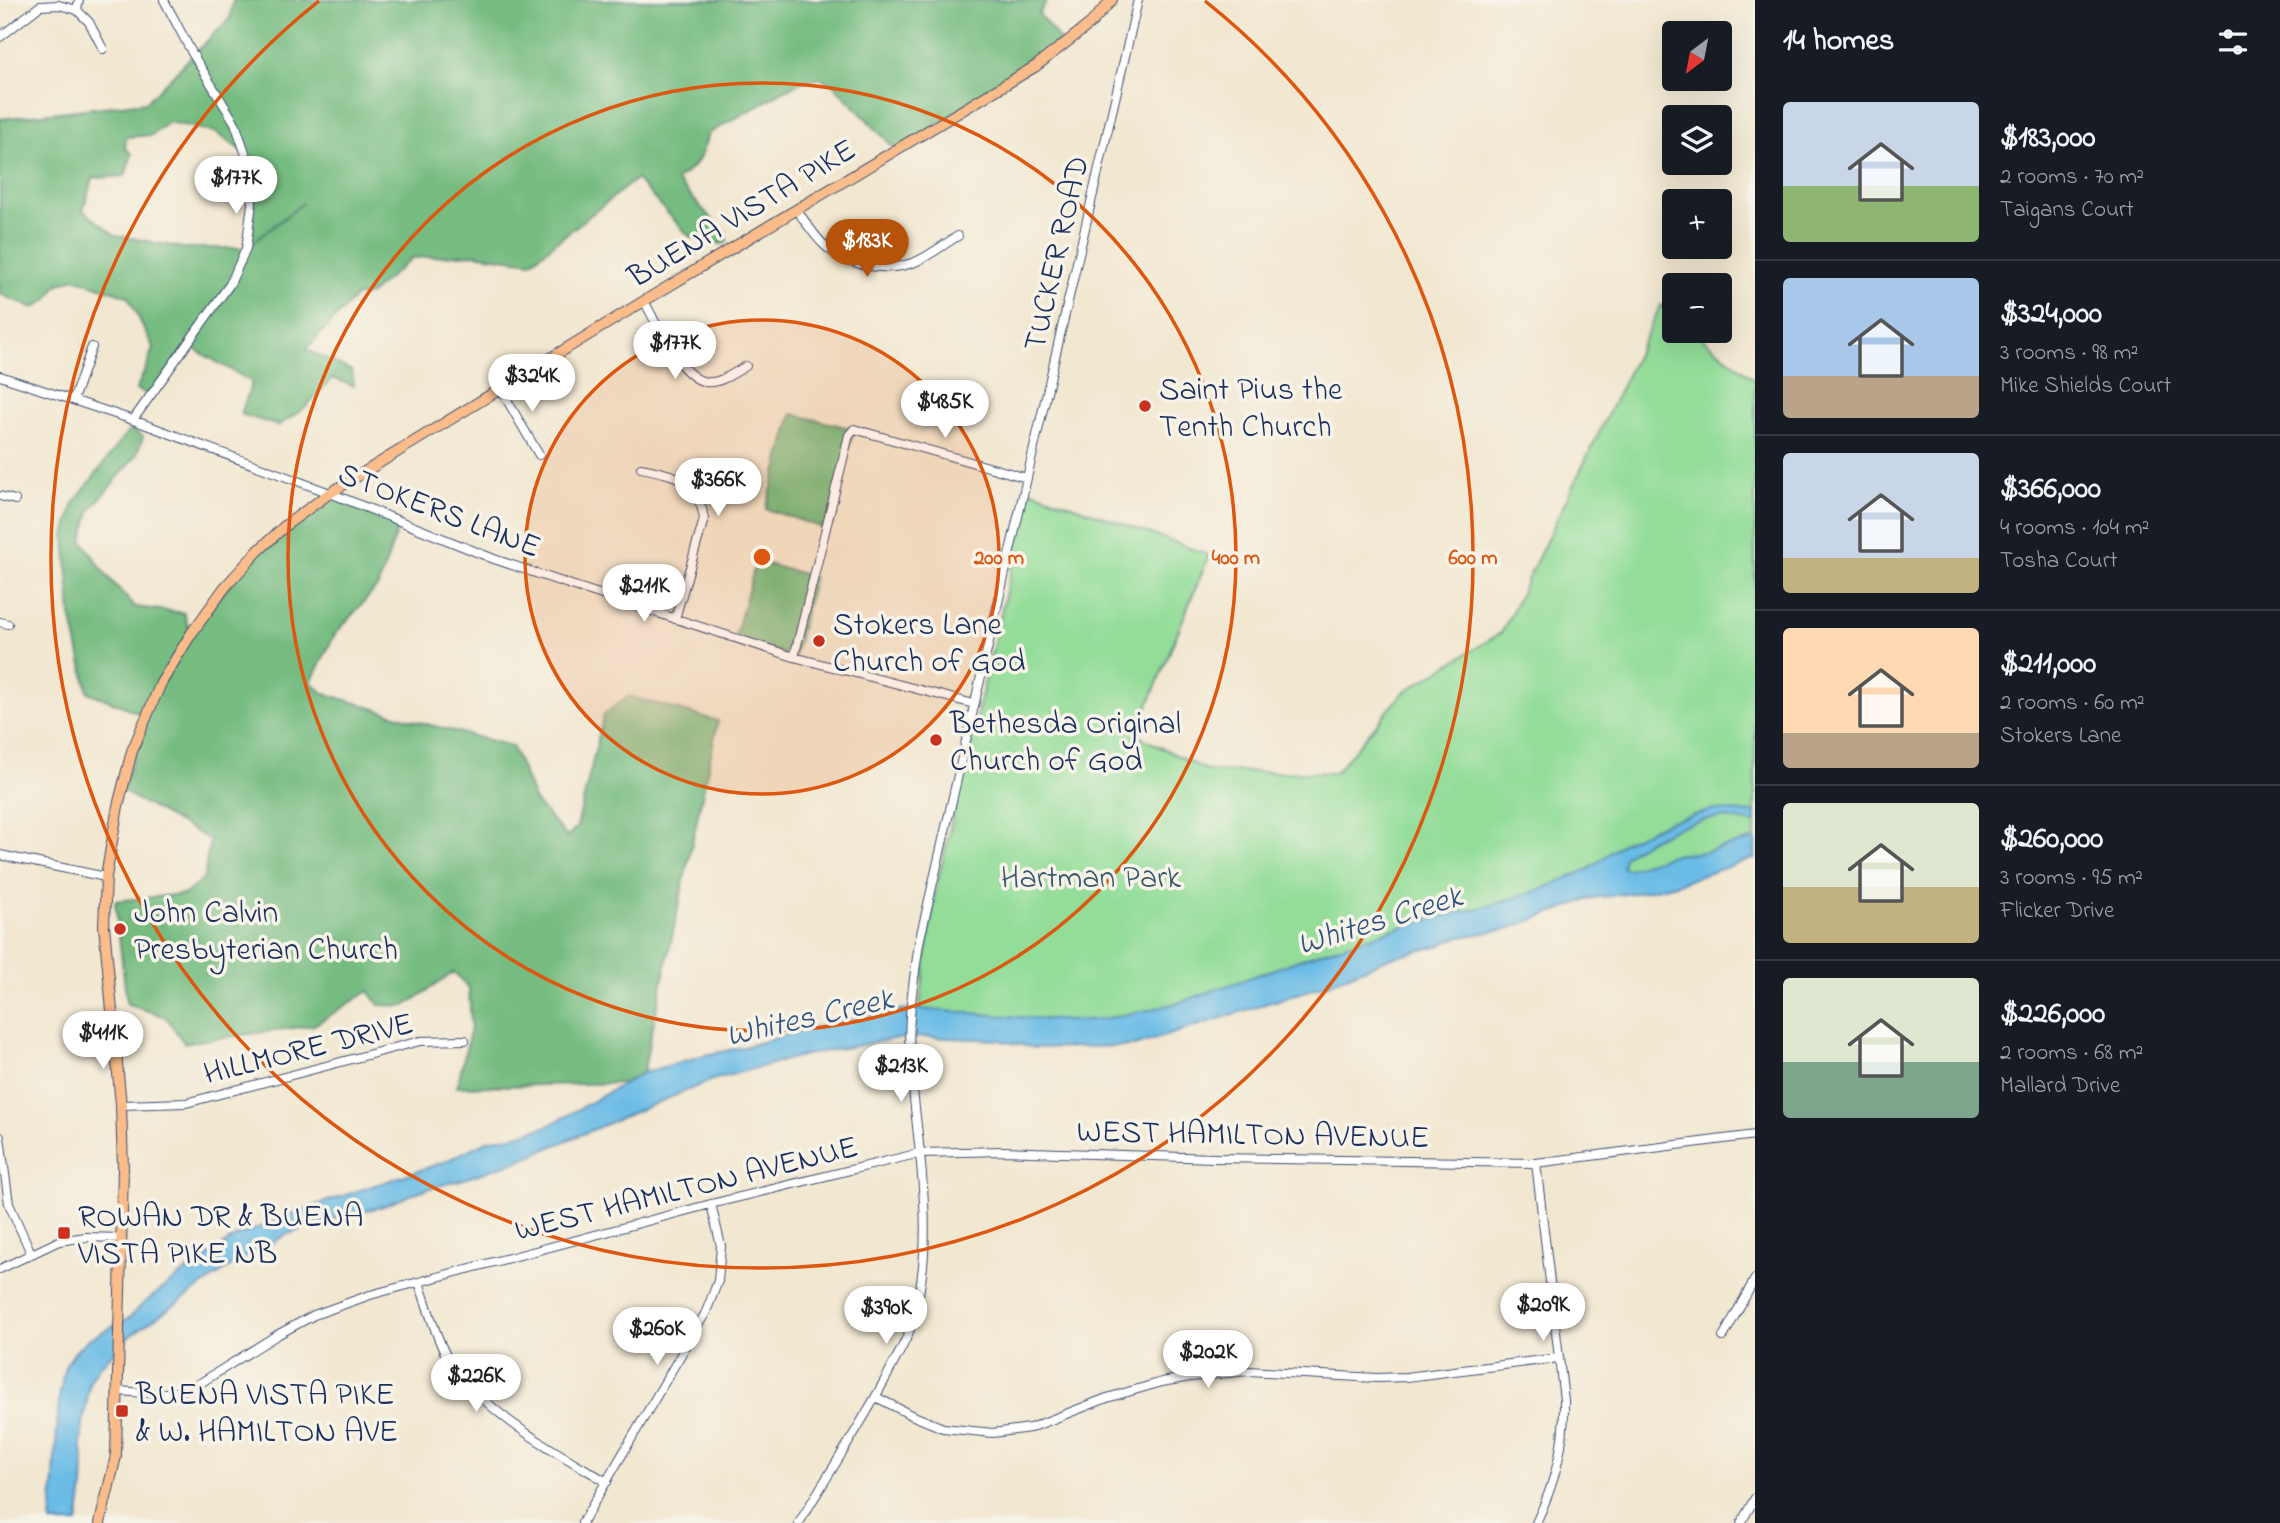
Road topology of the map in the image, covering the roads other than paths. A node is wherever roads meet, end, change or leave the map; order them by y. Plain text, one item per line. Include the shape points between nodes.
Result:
1 (79, 0) edge
2 (163, 0) edge
3 (1112, 0) edge
4 (1138, 0) edge
5 (42, 3) edge
6 (77, 10) junction
7 (0, 37) edge
8 (103, 49) dead end
9 (796, 209) junction
10 (957, 236) dead end
11 (644, 301) junction
12 (92, 347) dead end
13 (746, 366) dead end
14 (0, 376) edge
15 (500, 388) junction
16 (73, 400) junction
17 (132, 420) junction
18 (539, 455) dead end
19 (641, 468) dead end
20 (1027, 478) junction
21 (330, 493) junction
22 (0, 496) edge
23 (15, 500) dead end
24 (675, 619) junction
25 (794, 657) junction
26 (974, 704) junction
27 (0, 855) edge
28 (106, 877) junction
29 (465, 1040) dead end
30 (121, 1105) junction
31 (1755, 1135) edge
32 (0, 1137) edge
33 (920, 1153) junction
34 (1536, 1163) junction
35 (711, 1204) junction
36 (120, 1238) junction
37 (31, 1253) junction
38 (0, 1269) edge
39 (1755, 1279) edge
40 (419, 1282) junction
41 (1723, 1336) dead end
42 (1559, 1358) junction
43 (118, 1391) junction
44 (876, 1397) junction
45 (607, 1482) junction
46 (1755, 1498) edge
47 (100, 1523) edge
48 (582, 1523) edge
49 (799, 1523) edge
50 (1536, 1523) edge
51 (1741, 1523) edge

1 - 6 street
2 - 17 street via 235,123 248,160 252,203 246,248 230,284
3 - 9 main road, BUENA VISTA PIKE via 1090,24 1036,66
4 - 20 street, TUCKER ROAD
5 - 6 street
5 - 7 street
6 - 8 street
9 - 10 street via 824,245 839,256 884,268 919,260
9 - 11 main road, BUENA VISTA PIKE
11 - 13 street via 683,369 694,377 708,382 723,379
11 - 15 main road, BUENA VISTA PIKE
12 - 16 street
14 - 16 street, STOKERS LANE
15 - 18 street
15 - 21 main road, BUENA VISTA PIKE
16 - 17 street, STOKERS LANE
17 - 21 street, STOKERS LANE
19 - 24 street via 682,480 702,503 704,519
20 - 25 street via 855,429 849,435
20 - 26 street, TUCKER ROAD
21 - 24 street, STOKERS LANE via 494,559
21 - 28 main road, BUENA VISTA PIKE via 286,525 225,587 160,683 132,751
22 - 23 street
24 - 25 street, STOKERS LANE
25 - 26 street, STOKERS LANE
26 - 33 street, TUCKER ROAD via 919,943 911,1001 909,1053
27 - 28 street
28 - 30 main road, BUENA VISTA PIKE via 104,926
29 - 30 street, HILLMORE DRIVE via 410,1043 186,1103
30 - 36 main road, BUENA VISTA PIKE
31 - 34 street, WEST HAMILTON AVENUE
32 - 37 street via 9,1204
33 - 34 street, WEST HAMILTON AVENUE
33 - 35 street, WEST HAMILTON AVENUE
33 - 44 street, TUCKER ROAD via 926,1239 919,1292 910,1331
34 - 42 street
35 - 40 street, WEST HAMILTON AVENUE
35 - 45 street via 721,1246 718,1281 706,1312
36 - 37 street via 59,1241
36 - 43 main road, BUENA VISTA PIKE
37 - 38 street
39 - 41 street
40 - 43 street, WEST HAMILTON AVENUE via 314,1315 181,1391
40 - 45 street via 446,1356 475,1391 512,1424
42 - 44 street via 1406,1377 1248,1371 1190,1377 1107,1398 1030,1428 993,1433 943,1428
42 - 50 street via 1564,1400 1561,1455
43 - 47 main road, BUENA VISTA PIKE via 116,1456
44 - 49 street, TUCKER ROAD
45 - 48 street
46 - 51 street

